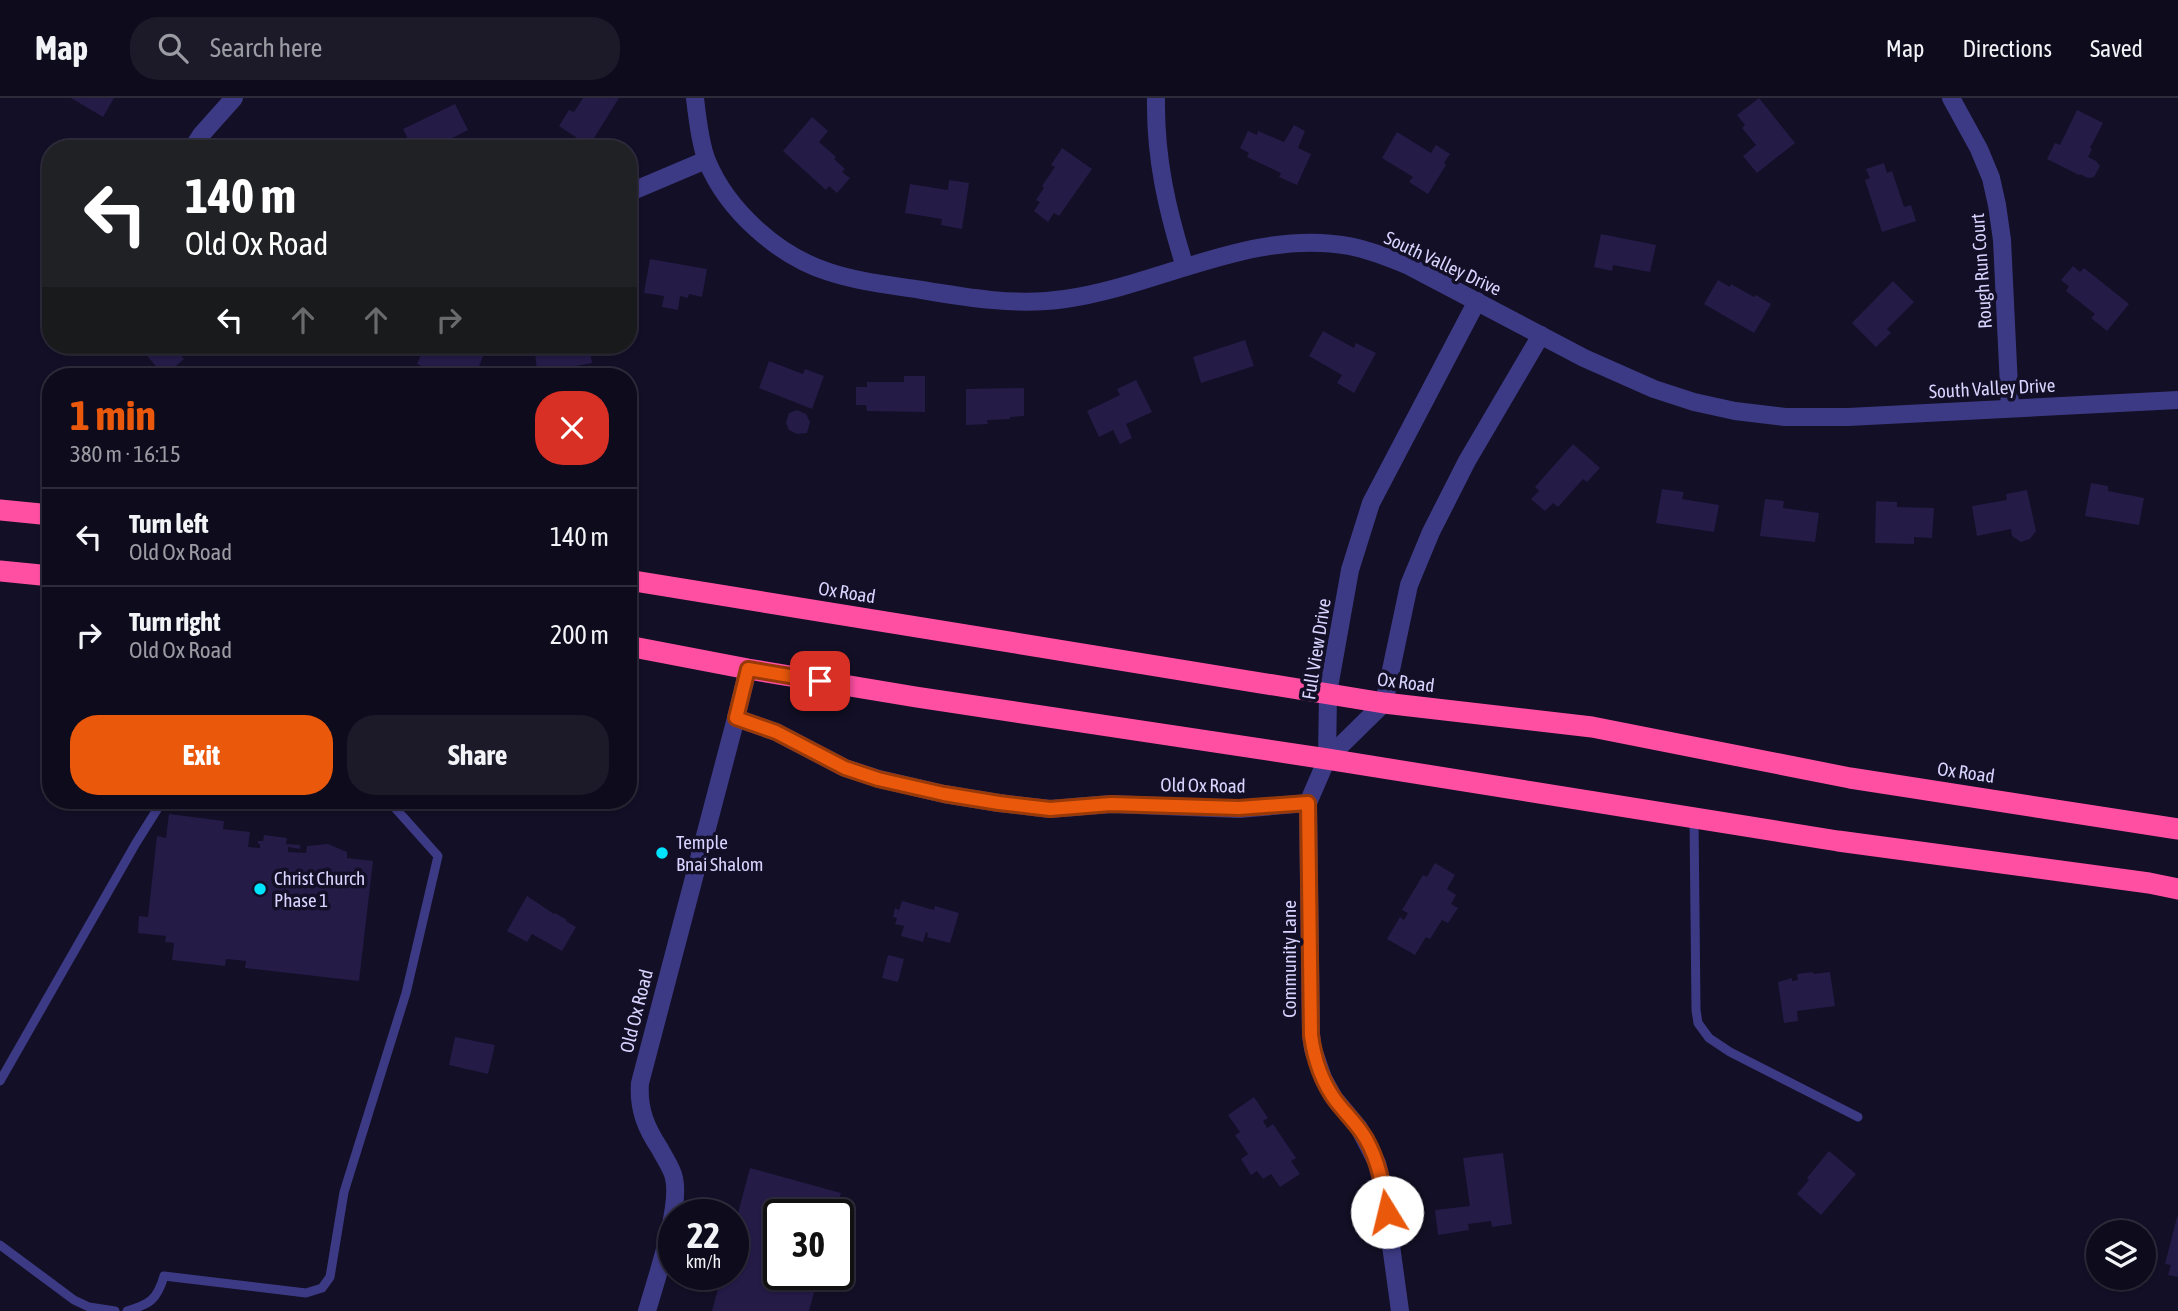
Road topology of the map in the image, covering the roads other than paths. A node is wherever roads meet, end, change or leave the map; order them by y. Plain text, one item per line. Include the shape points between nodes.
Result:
1 (234, 98) edge
2 (695, 98) edge
3 (1156, 98) edge
4 (1951, 98) edge
5 (198, 140) edge
6 (706, 160) junction
7 (637, 189) edge
8 (1185, 267) junction
9 (1477, 302) junction
10 (1541, 335) junction
11 (2178, 400) edge
12 (2010, 408) junction
13 (0, 510) edge
14 (42, 514) edge
15 (0, 571) edge
16 (42, 575) edge
17 (637, 581) edge
18 (637, 648) edge
19 (748, 669) junction
20 (1328, 693) junction
21 (1384, 703) junction
22 (736, 718) junction
23 (1327, 759) junction
24 (1308, 803) junction
25 (157, 809) edge
26 (396, 809) edge
27 (1694, 818) junction
28 (2178, 829) edge
29 (2178, 889) edge
30 (0, 1081) edge
31 (1858, 1117) dead end
32 (0, 1245) edge
33 (115, 1311) edge
34 (127, 1311) edge
35 (647, 1311) edge
36 (1399, 1311) edge

1 - 5 street
2 - 6 street, South Valley Drive
3 - 8 street via 1159,166
4 - 12 street, Rough Run Court via 1979,149 1997,205
6 - 7 street
6 - 8 street, South Valley Drive via 726,195 765,237 810,265 852,278 981,300 1032,302 1096,294
8 - 9 street, South Valley Drive via 1281,244 1349,246 1409,266
9 - 10 street, South Valley Drive
9 - 20 street, Full View Drive via 1371,503 1350,570
10 - 12 street, South Valley Drive via 1654,389 1735,411 1848,417
10 - 21 street via 1431,532 1409,585
11 - 12 street, South Valley Drive
13 - 14 highway
15 - 16 highway
17 - 20 highway, Ox Road
18 - 19 highway
19 - 22 street, Old Ox Road
19 - 23 highway
20 - 21 highway, Ox Road
20 - 23 street, Full View Drive
21 - 23 street
21 - 28 highway, Ox Road via 1592,727 1850,778
22 - 24 street, Old Ox Road via 878,779 999,803 1050,809 1111,804 1239,808
22 - 35 street, Old Ox Road via 640,1083 642,1115 670,1166 676,1192
23 - 24 street, Community Lane
23 - 27 highway
24 - 36 street, Community Lane via 1313,1049 1334,1098 1359,1128 1377,1163
25 - 30 lane
26 - 34 lane via 438,856 406,993 344,1192 330,1277 322,1288 306,1293 164,1276 159,1293
27 - 29 highway
27 - 31 lane via 1698,1023 1709,1038 1731,1052
32 - 33 lane via 74,1300

